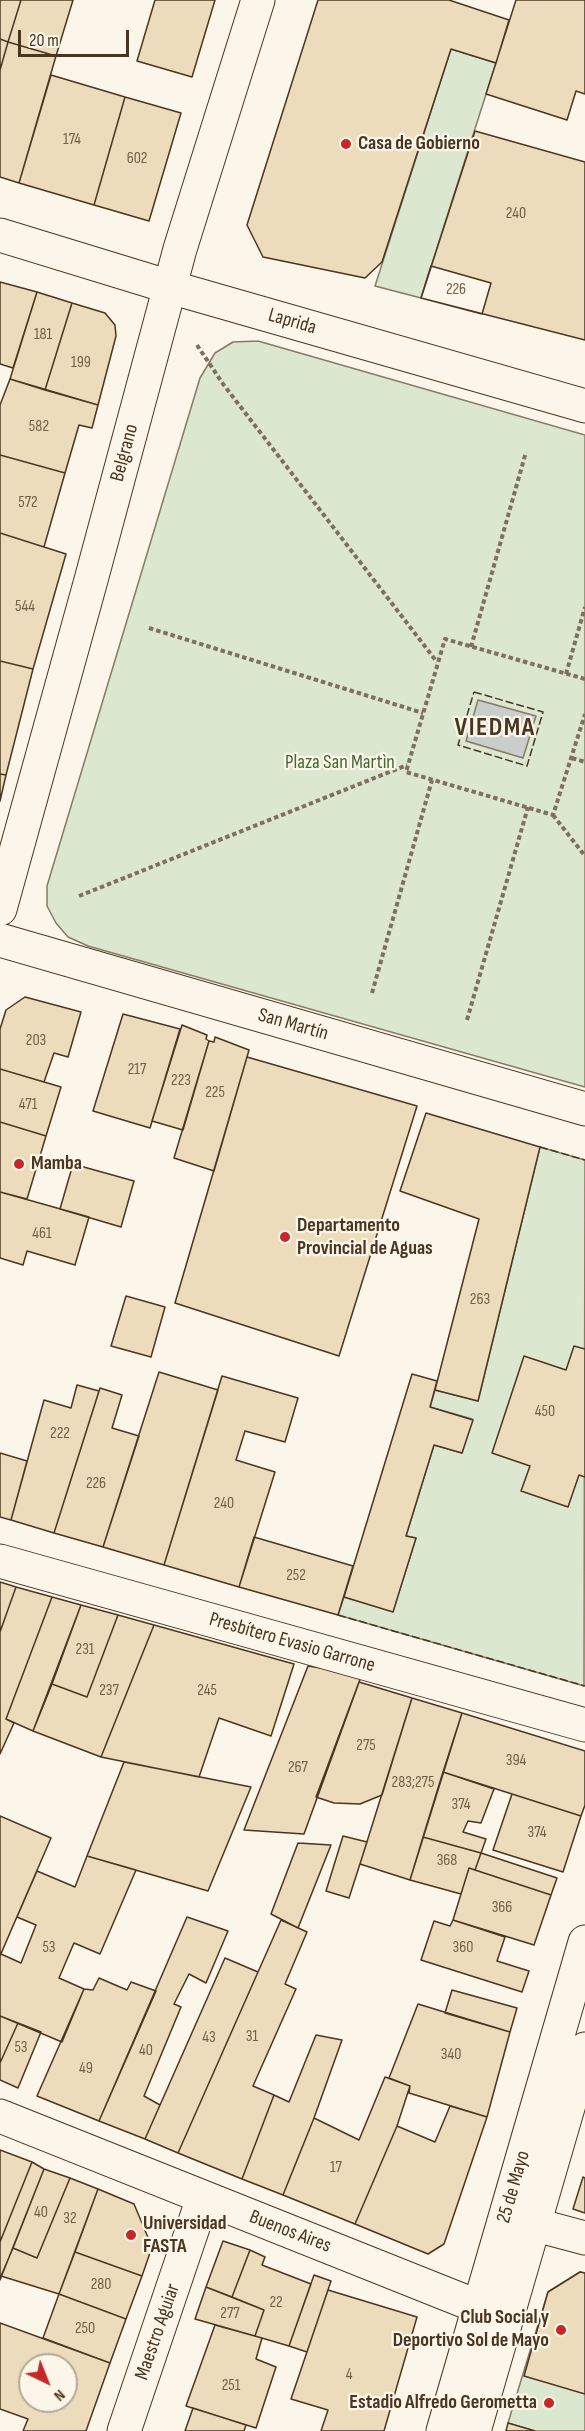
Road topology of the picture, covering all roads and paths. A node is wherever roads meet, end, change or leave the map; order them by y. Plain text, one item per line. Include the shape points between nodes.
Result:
1 (258, 0) edge
2 (0, 235) edge
3 (170, 287) junction
4 (197, 345) dead end
5 (585, 406) edge
6 (526, 452) dead end
7 (585, 607) edge
8 (149, 628) dead end
9 (471, 647) junction
10 (438, 663) junction
11 (566, 674) junction
12 (585, 679) edge
13 (423, 712) junction
14 (585, 714) edge
15 (572, 758) junction
16 (585, 762) edge
17 (408, 765) junction
18 (432, 780) junction
19 (528, 807) junction
20 (554, 815) junction
21 (585, 856) edge
22 (79, 896) dead end
23 (0, 909) edge
24 (0, 940) edge
25 (372, 993) dead end
26 (467, 1020) dead end
27 (585, 1109) edge
28 (0, 1561) edge
29 (585, 1725) edge
30 (585, 1942) edge
31 (585, 2049) edge
32 (0, 2116) edge
33 (203, 2198) junction
34 (520, 2220) junction
35 (585, 2238) edge
36 (479, 2307) junction
37 (124, 2431) edge
38 (443, 2431) edge
39 (474, 2431) edge

1 - 3 street, Belgrano
2 - 3 street, Laprida
3 - 5 street, Laprida
3 - 23 street, Belgrano
4 - 10 path
6 - 9 path
7 - 11 path
8 - 13 path
9 - 10 path via 445,639
9 - 11 path
10 - 13 path
11 - 12 path
13 - 17 path
14 - 15 path
15 - 16 path
15 - 20 path
17 - 18 path via 406,772
17 - 22 path
18 - 19 path
18 - 25 path
19 - 20 path
19 - 26 path
20 - 21 path
24 - 27 street, San Martín
28 - 29 street, Presbítero Evasio Garrone
30 - 34 street, 25 de Mayo
31 - 34 street, 25 de Mayo
32 - 33 street, Buenos Aires
33 - 36 street, Buenos Aires
33 - 37 street, Maestro Aguiar
34 - 35 street
34 - 36 street, 25 de Mayo
34 - 39 street, 25 de Mayo
36 - 38 street, 25 de Mayo

